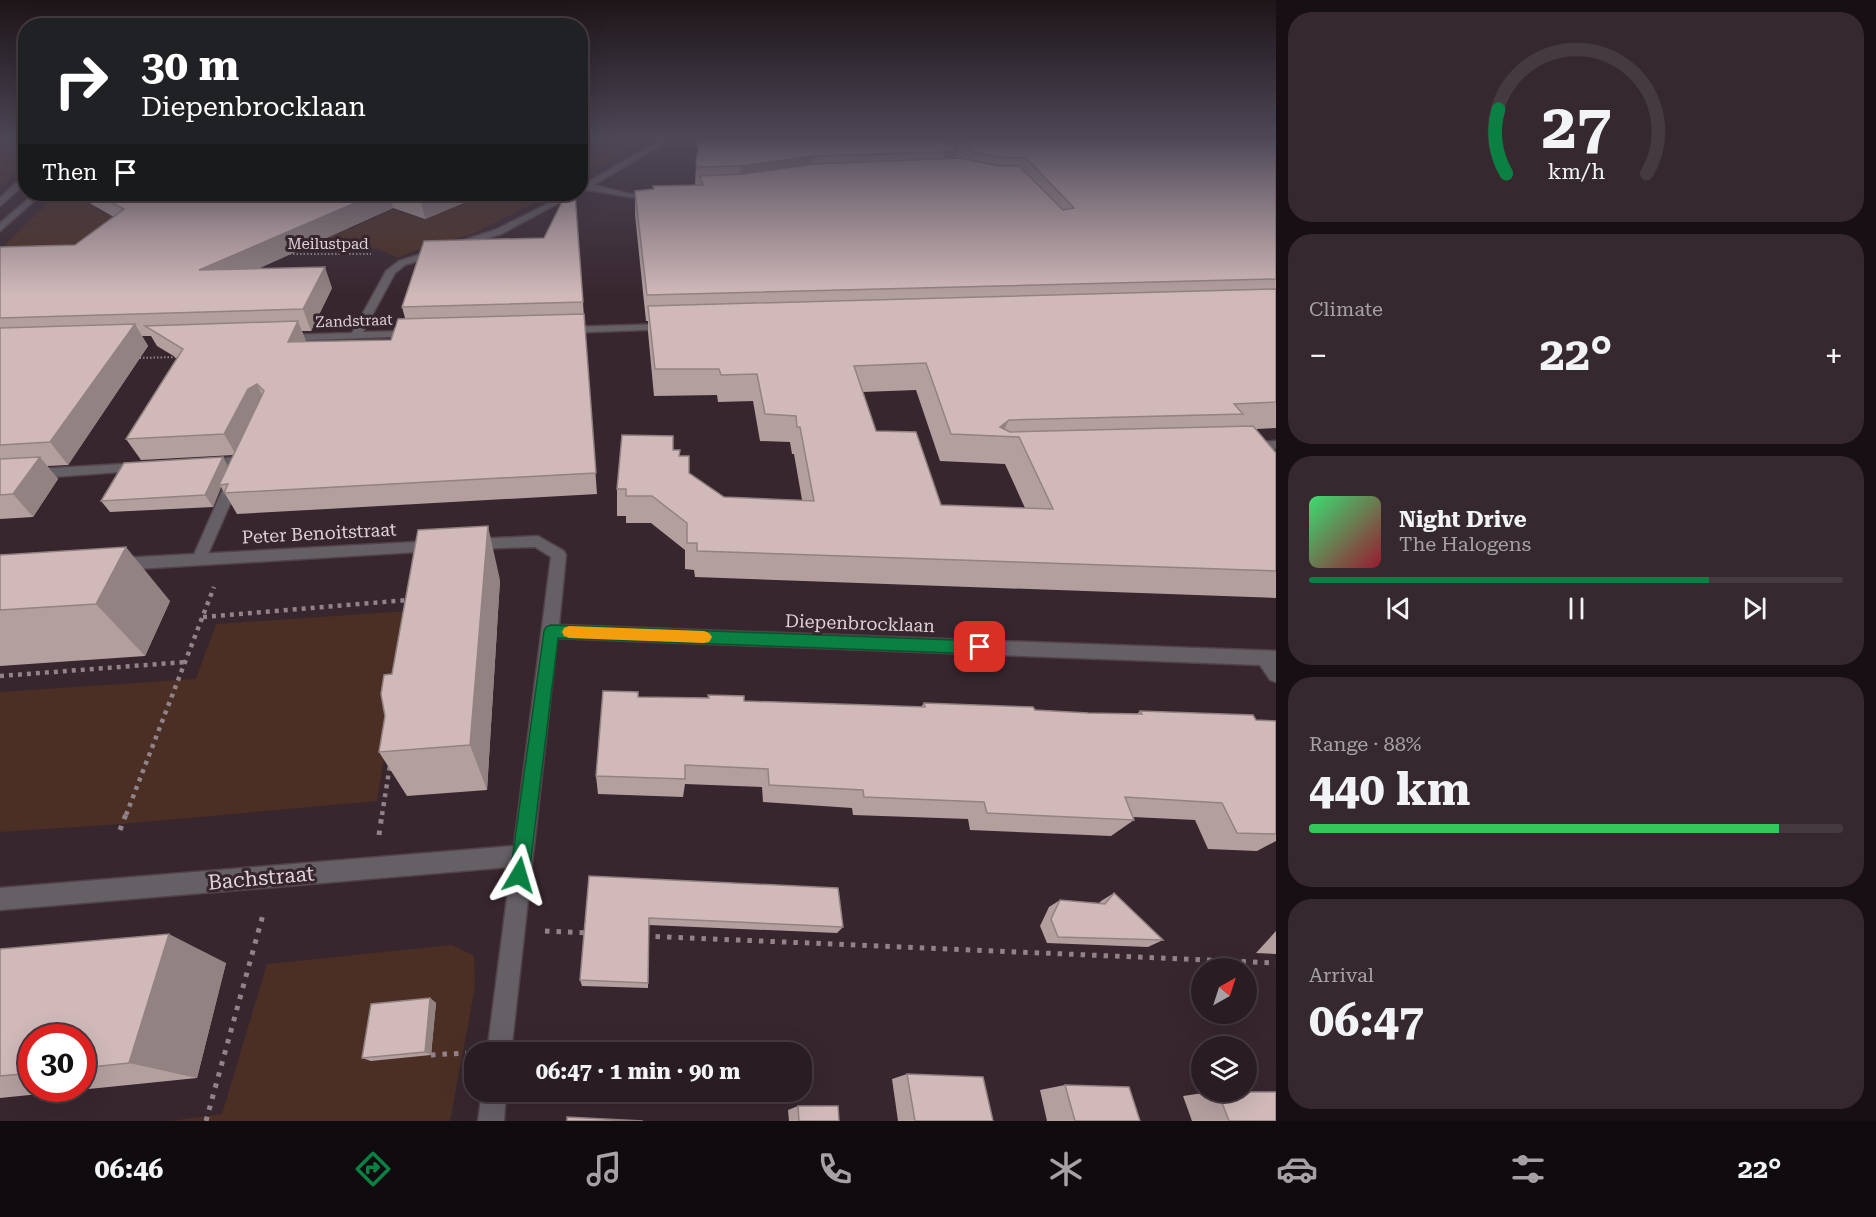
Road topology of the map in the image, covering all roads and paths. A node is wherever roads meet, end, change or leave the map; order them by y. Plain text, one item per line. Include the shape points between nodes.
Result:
1 (13, 190) edge
2 (600, 190) edge
3 (662, 195) edge
4 (30, 201) edge
5 (559, 201) edge
6 (0, 203) edge
7 (0, 228) edge
8 (286, 254) edge
9 (402, 263) junction
10 (680, 326) edge
11 (548, 330) edge
12 (428, 334) edge
13 (356, 336) junction
14 (275, 339) edge
15 (1276, 445) edge
16 (1269, 463) edge
17 (196, 464) edge
18 (150, 467) edge
19 (0, 476) edge
20 (225, 557) junction
21 (199, 559) junction
22 (105, 565) edge
23 (416, 600) edge
24 (203, 617) junction
25 (551, 631) junction
26 (1271, 658) edge
27 (186, 662) junction
28 (1276, 675) edge
29 (0, 676) edge
30 (391, 763) edge
31 (120, 830) dead end
32 (521, 856) junction
33 (374, 868) junction
34 (273, 877) junction
35 (0, 899) edge
36 (513, 930) junction
37 (597, 934) edge
38 (632, 935) edge
39 (1276, 963) edge
40 (500, 1042) edge
41 (494, 1102) edge
42 (206, 1121) edge
43 (491, 1121) edge

1 - 6 street
2 - 3 street via 630,196
4 - 7 street
5 - 9 street via 498,232
8 - 9 path, Meilustpad via 375,254
9 - 13 street via 391,271
10 - 11 street
12 - 13 street, Zandstraat
13 - 14 street, Zandstraat
15 - 16 street via 1249,446
17 - 21 street via 245,456
18 - 19 street
20 - 21 street, Peter Benoitstraat
20 - 24 path
20 - 25 street, Peter Benoitstraat via 538,541 560,555
21 - 22 street, Peter Benoitstraat
23 - 24 path
24 - 27 path
25 - 26 street, Diepenbrocklaan
25 - 32 street
26 - 28 street
27 - 29 path
27 - 31 path
30 - 33 path
32 - 33 street, Bachstraat
32 - 36 street
33 - 34 street, Bachstraat
34 - 35 street, Bachstraat
34 - 42 path
36 - 37 path
36 - 40 street
38 - 39 path
41 - 43 street

